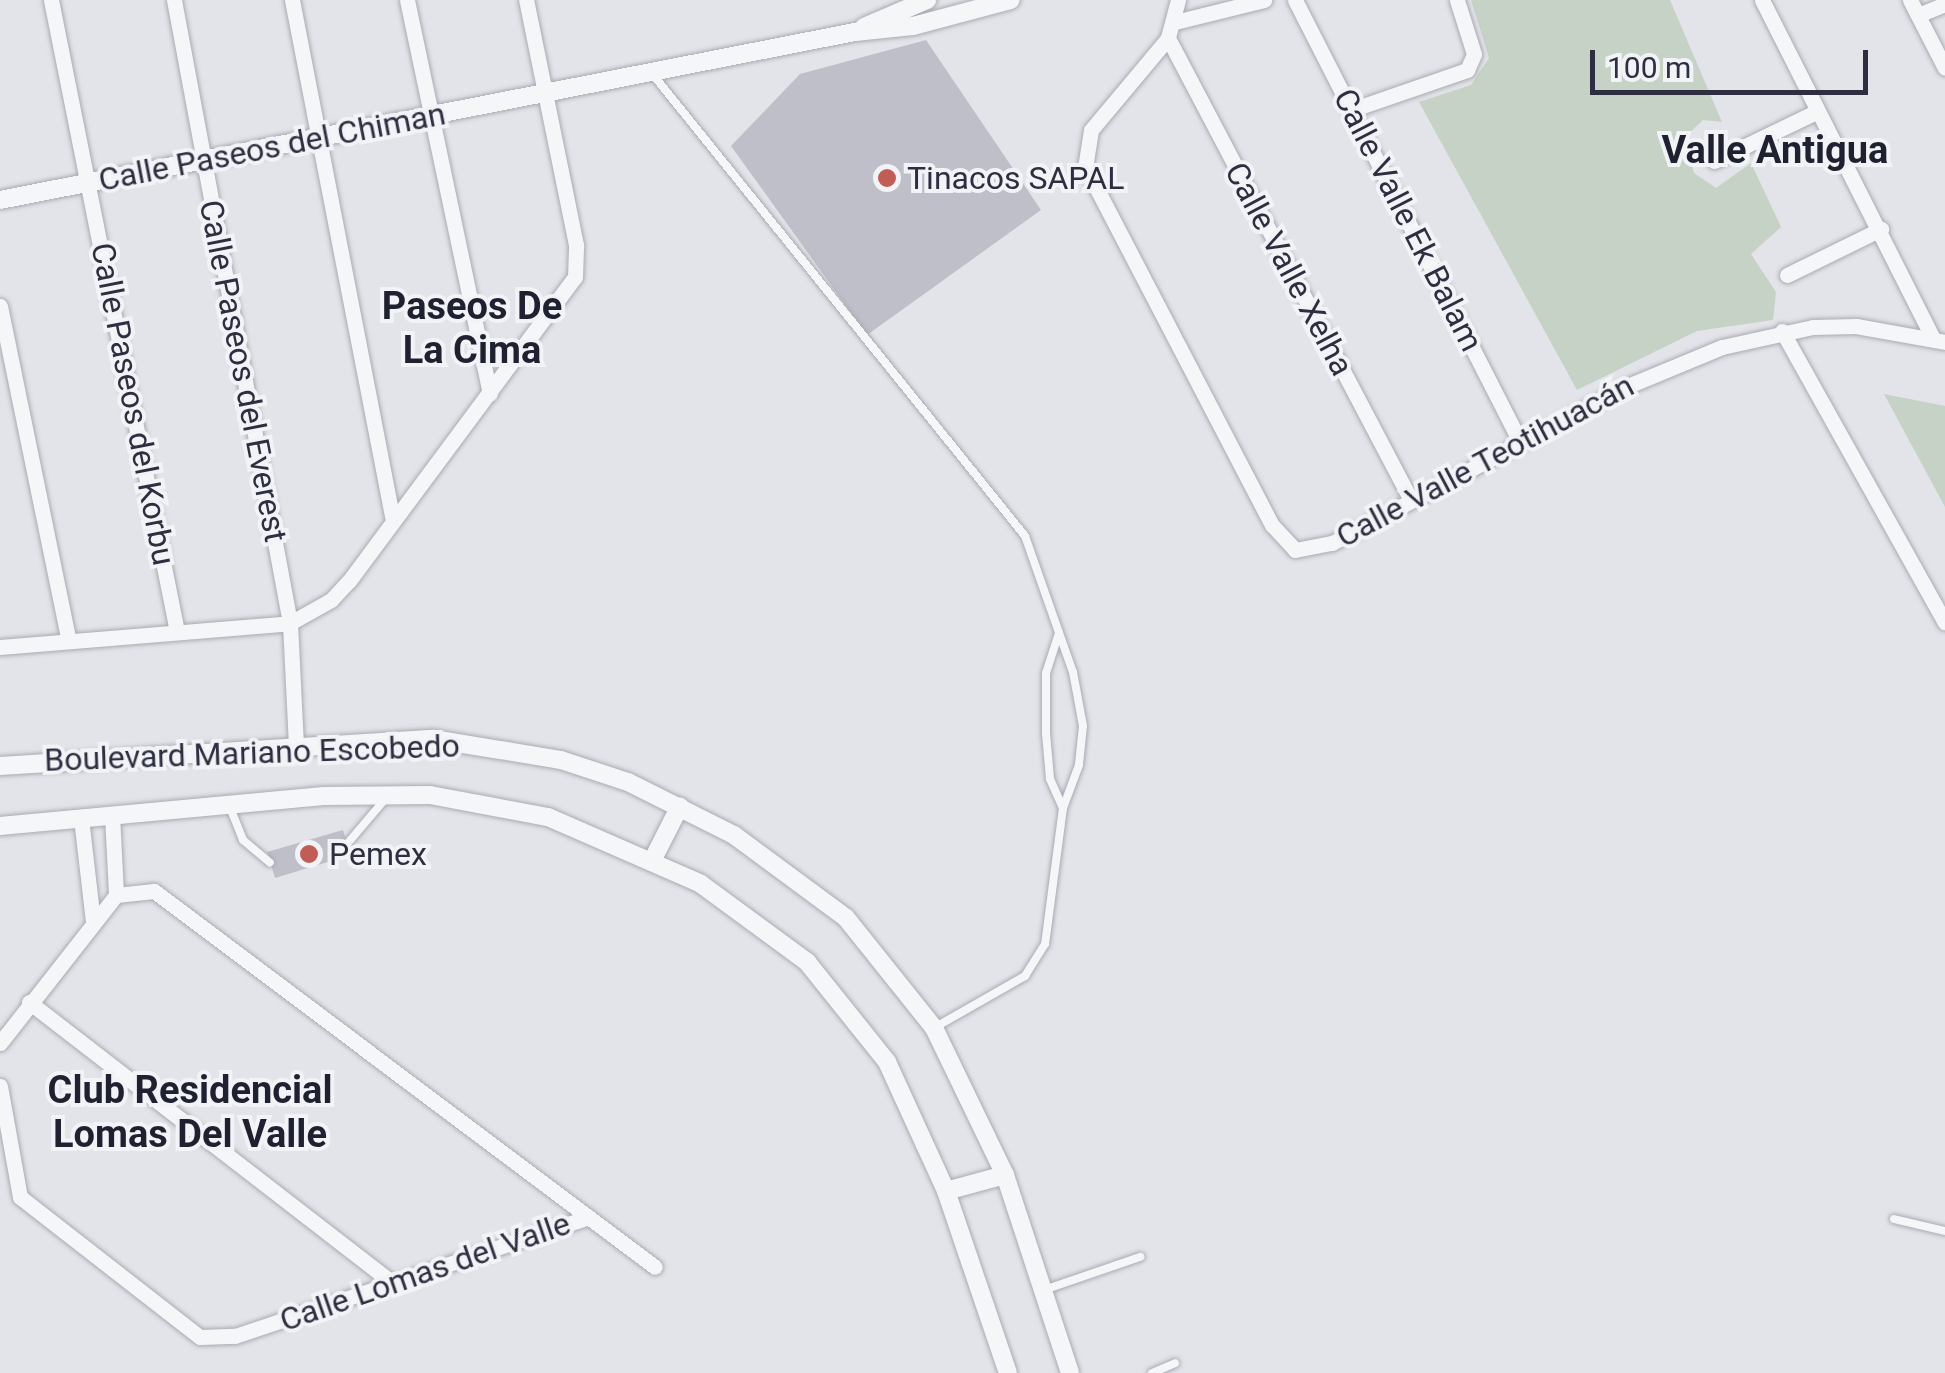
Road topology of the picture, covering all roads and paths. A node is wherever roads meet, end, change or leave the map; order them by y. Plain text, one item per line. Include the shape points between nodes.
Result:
1 (51, 0) edge
2 (174, 0) edge
3 (292, 0) edge
4 (407, 0) edge
5 (526, 0) edge
6 (927, 0) edge
7 (1011, 0) edge
8 (1178, 0) edge
9 (1264, 0) edge
10 (1295, 0) edge
11 (1457, 0) edge
12 (1762, 0) edge
13 (987, 4) edge
14 (1945, 4) edge
15 (1914, 7) edge
16 (1175, 22) junction
17 (854, 32) junction
18 (1168, 38) junction
19 (1945, 68) edge
20 (654, 76) junction
21 (545, 96) junction
22 (1351, 110) junction
23 (1818, 110) junction
24 (428, 117) junction
25 (318, 140) junction
26 (203, 161) junction
27 (1714, 162) dead end
28 (90, 182) junction
29 (0, 200) edge
30 (1881, 229) junction
31 (1787, 275) dead end
32 (0, 306) edge
33 (1782, 332) junction
34 (1939, 341) edge
35 (490, 394) junction
36 (1520, 441) junction
37 (1411, 500) junction
38 (393, 522) junction
39 (290, 622) junction
40 (1945, 623) edge
41 (177, 632) junction
42 (1059, 632) junction
43 (68, 641) junction
44 (0, 647) edge
45 (296, 745) junction
46 (0, 766) edge
47 (388, 795) junction
48 (228, 805) junction
49 (680, 806) junction
50 (1062, 808) junction
51 (112, 815) junction
52 (80, 818) junction
53 (0, 826) edge
54 (347, 844) dead end
55 (653, 859) junction
56 (270, 863) dead end
57 (116, 895) junction
58 (93, 920) junction
59 (29, 1002) junction
60 (934, 1028) junction
61 (0, 1042) edge
62 (0, 1086) edge
63 (1005, 1175) junction
64 (946, 1191) junction
65 (590, 1217) junction
66 (1894, 1219) dead end
67 (1945, 1231) edge
68 (1140, 1257) dead end
69 (655, 1267) dead end
70 (393, 1283) junction
71 (1044, 1290) junction
72 (1175, 1363) dead end
73 (1008, 1373) edge
74 (1070, 1373) edge
75 (1152, 1373) edge

1 - 28 street, Calle Paseos del Korbu
2 - 26 street, Calle Paseos del Everest
3 - 25 street
4 - 24 street
5 - 21 street
6 - 17 street
7 - 13 street
8 - 16 street, Calle Valle Teotihuacán
9 - 16 street
10 - 22 street, Calle Valle Ek Balam
11 - 22 street via 1474,54 1467,70
12 - 23 street
13 - 17 street via 913,26
14 - 15 street
15 - 19 street
16 - 18 street, Calle Valle Teotihuacán
17 - 20 street, Calle Paseos del Chiman
18 - 37 street, Calle Valle Xelha
18 - 37 street, Calle Valle Teotihuacán via 1106,107 1084,148 1101,206 1286,545 1317,550
20 - 21 street, Calle Paseos del Chiman
20 - 42 lane via 889,374 972,464 1024,536
21 - 24 street, Calle Paseos del Chiman
21 - 35 street via 576,245 575,277
22 - 36 street, Calle Valle Ek Balam
23 - 27 street
23 - 30 street
24 - 25 street, Calle Paseos del Chiman
24 - 35 street
25 - 26 street, Calle Paseos del Chiman
25 - 38 street
26 - 28 street, Calle Paseos del Chiman
26 - 39 street, Calle Paseos del Everest
28 - 29 street, Calle Paseos del Chiman
28 - 41 street, Calle Paseos del Korbu
30 - 31 street
30 - 34 street
32 - 43 street
33 - 34 street, Calle Valle Teotihuacán via 1856,326
33 - 36 street, Calle Valle Teotihuacán via 1670,365
33 - 40 street
35 - 38 street
36 - 37 street, Calle Valle Teotihuacán
38 - 39 street via 331,600
39 - 41 street
39 - 45 street, Calle Paseos del Everest
41 - 43 street
42 - 50 lane via 1046,673 1046,734 1050,778
42 - 50 lane via 1084,726 1079,765
43 - 44 street
45 - 46 street, Boulevard Mariano Escobedo
45 - 49 street, Boulevard Mariano Escobedo via 432,739 492,745 561,760
47 - 48 street, Boulevard Mariano Escobedo
47 - 54 lane
47 - 55 street, Boulevard Mariano Escobedo via 548,817
48 - 51 street, Boulevard Mariano Escobedo
48 - 56 lane via 243,840
49 - 55 street
49 - 60 street, Boulevard Mariano Escobedo via 748,844 846,918
50 - 60 lane via 1045,944 1025,976
51 - 52 street, Boulevard Mariano Escobedo
51 - 57 street
52 - 53 street, Boulevard Mariano Escobedo
52 - 58 street
55 - 64 street, Boulevard Mariano Escobedo via 756,919 848,1008 887,1062
57 - 58 street
57 - 65 street, Calle Lomas del Valle via 154,890 171,898
58 - 59 street
59 - 61 street
59 - 70 street
60 - 63 street, Boulevard Mariano Escobedo
62 - 70 street, Calle Lomas del Valle via 20,1197 200,1336 235,1336
63 - 64 street
63 - 71 street, Boulevard Mariano Escobedo
64 - 73 street, Boulevard Mariano Escobedo
65 - 69 street
65 - 70 street, Calle Lomas del Valle
66 - 67 lane
68 - 71 lane
71 - 74 street, Boulevard Mariano Escobedo
72 - 75 lane

